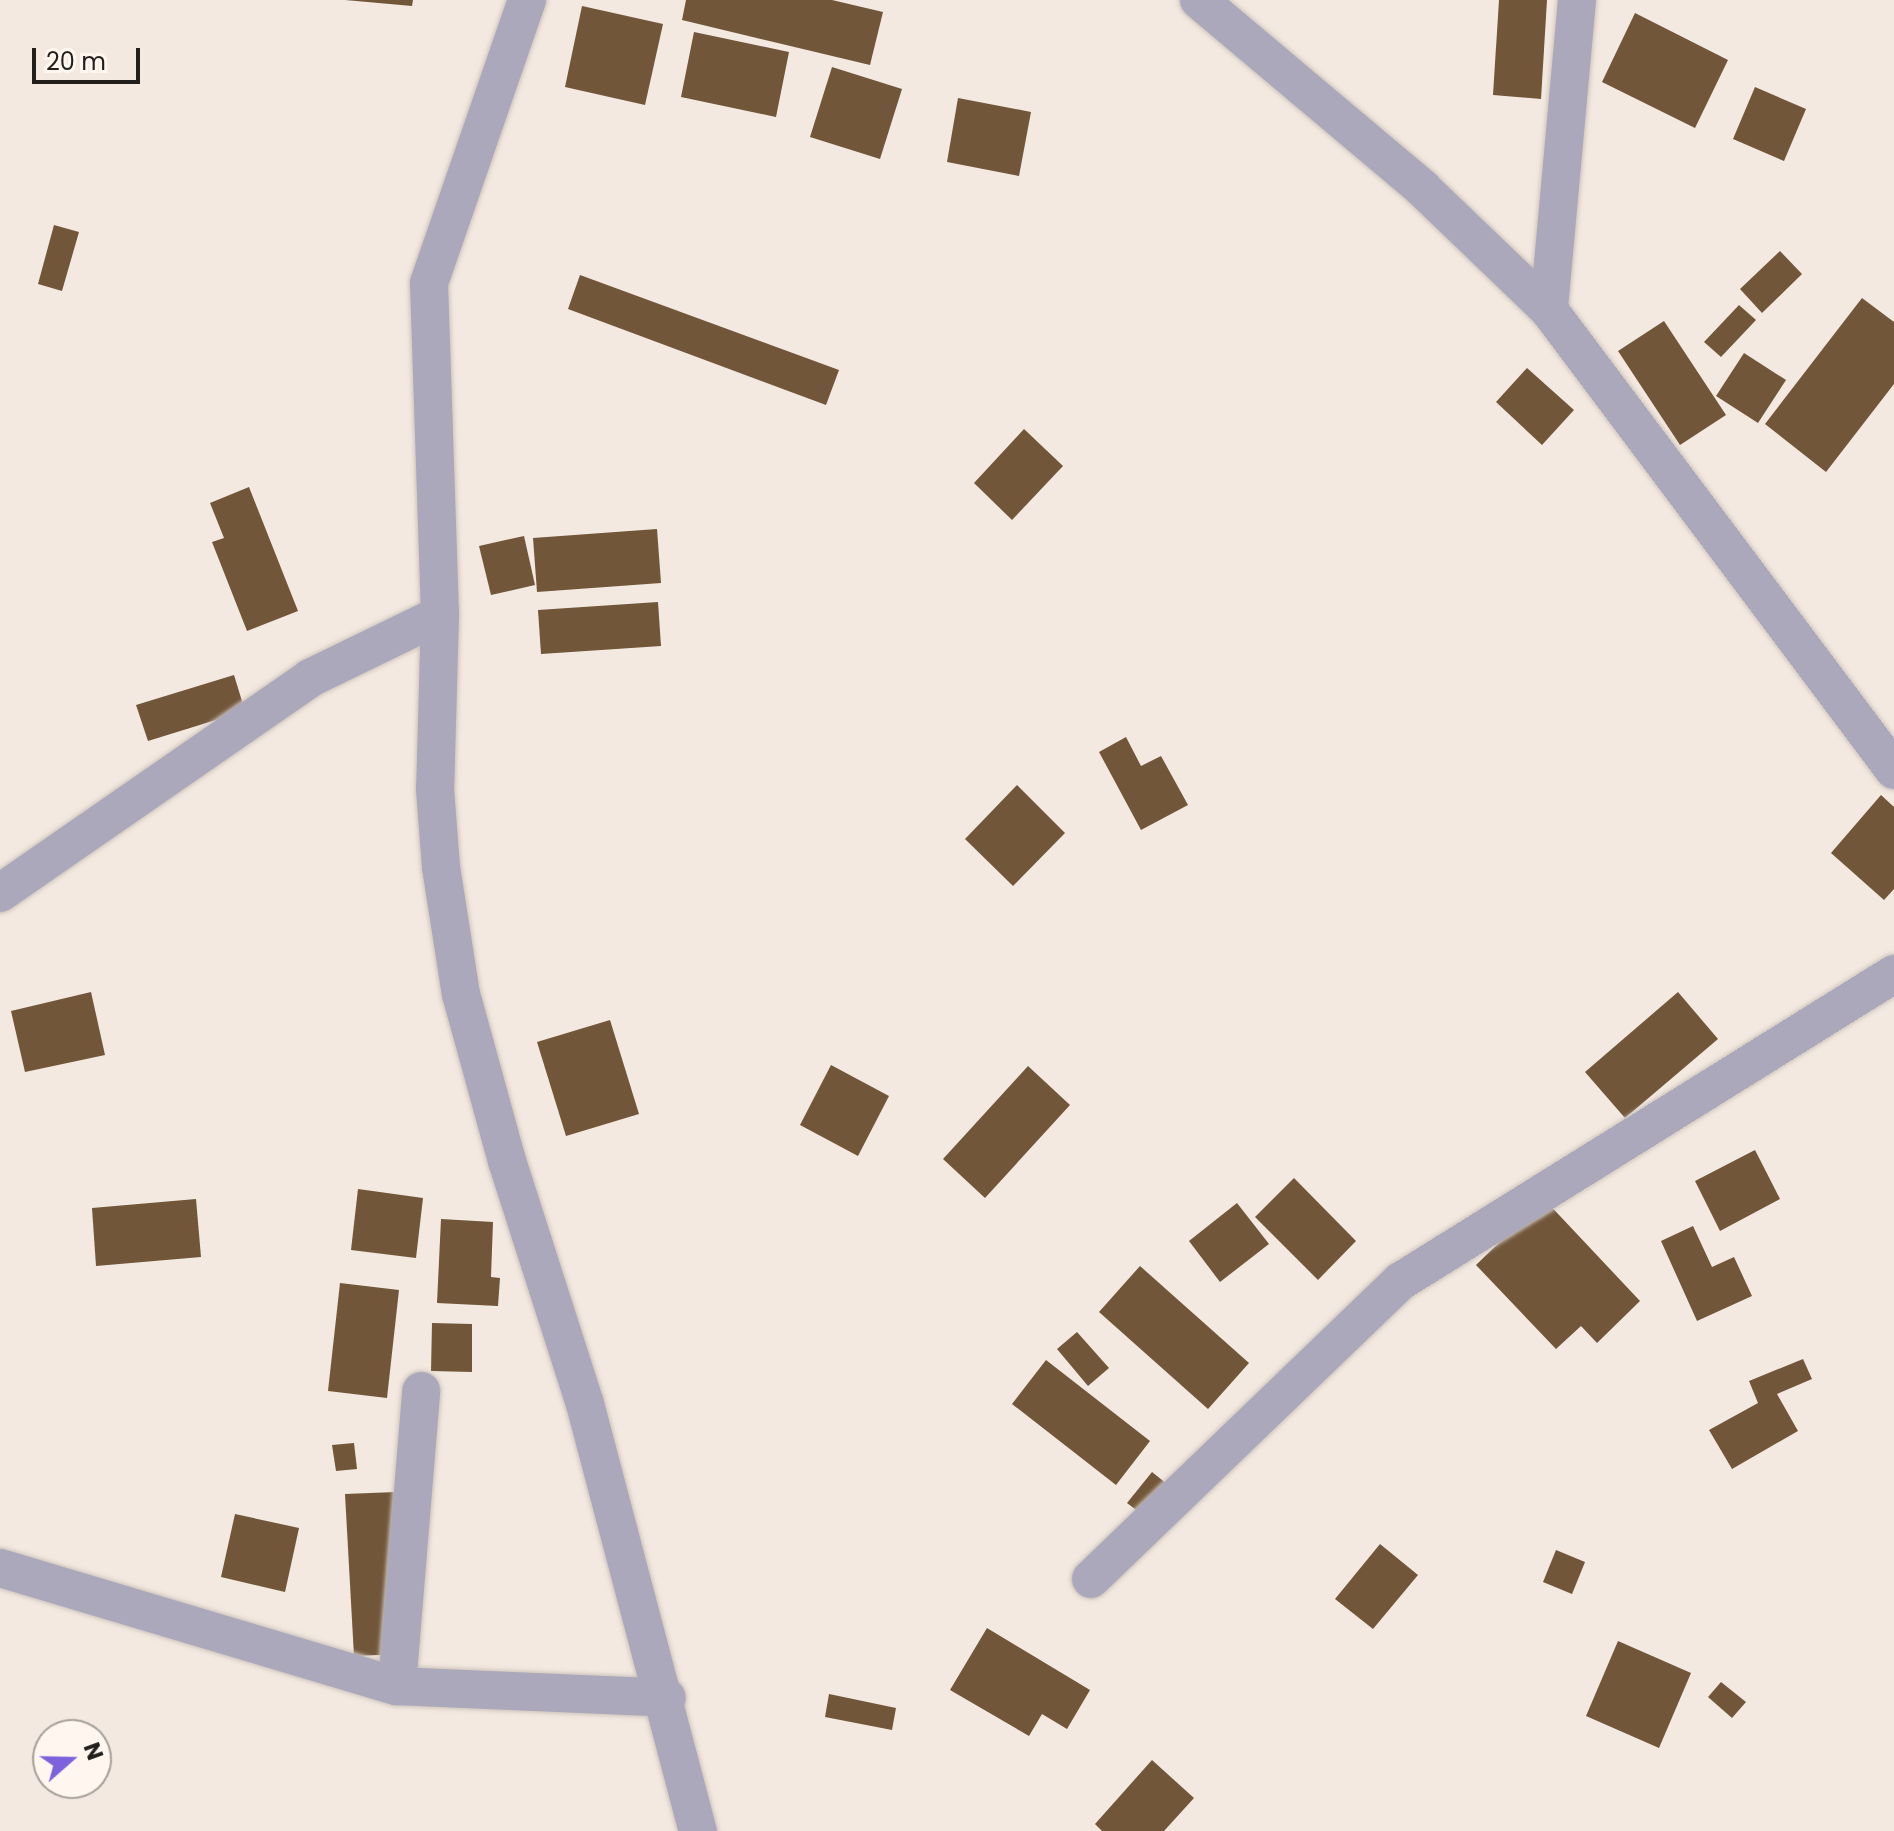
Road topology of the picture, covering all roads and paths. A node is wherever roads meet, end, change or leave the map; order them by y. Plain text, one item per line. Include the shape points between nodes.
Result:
1 (527, 0) edge
2 (1199, 0) edge
3 (1577, 0) edge
4 (1549, 310) junction
5 (440, 615) junction
6 (1894, 770) edge
7 (0, 893) edge
8 (1894, 974) edge
9 (421, 1391) dead end
10 (0, 1568) edge
11 (1091, 1579) dead end
12 (397, 1686) junction
13 (667, 1698) junction
14 (698, 1831) edge

1 - 5 street via 429,283
2 - 4 street via 1422,188
3 - 4 street
4 - 6 street
5 - 7 street via 310,678
5 - 13 street via 435,789 461,994
8 - 11 street via 1401,1281
9 - 12 street
10 - 12 street
12 - 13 street
13 - 14 street

